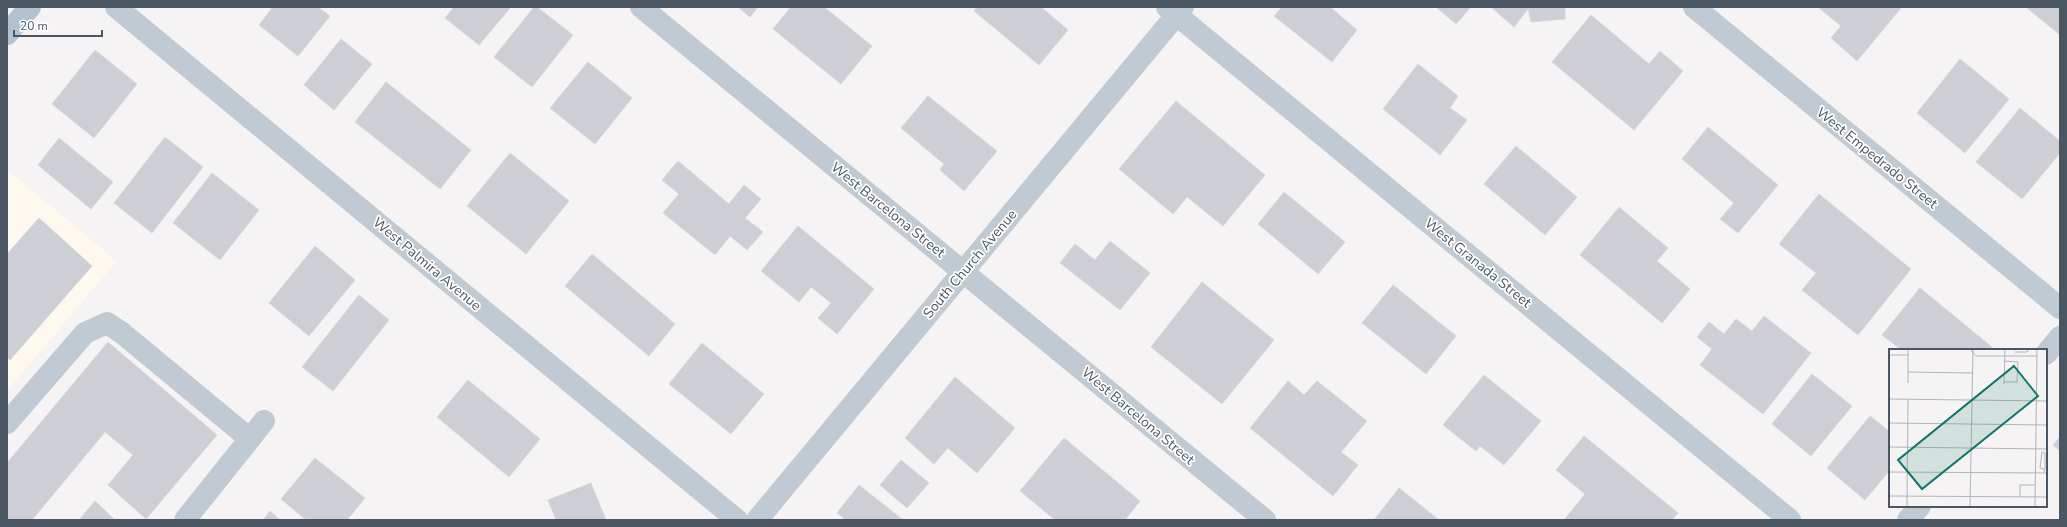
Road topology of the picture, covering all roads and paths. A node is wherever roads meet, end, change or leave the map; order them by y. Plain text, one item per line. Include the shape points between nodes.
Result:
1 (30, 7) edge
2 (116, 7) edge
3 (641, 7) edge
4 (1694, 7) edge
5 (1175, 10) edge
6 (7, 34) edge
7 (963, 271) junction
8 (2060, 308) edge
9 (2060, 337) edge
10 (2047, 353) edge
11 (264, 421) dead end
12 (7, 423) edge
13 (250, 439) junction
14 (1919, 507) edge
15 (185, 520) edge
16 (737, 520) edge
17 (757, 520) edge
18 (1265, 520) edge
19 (1790, 520) edge
20 (1908, 520) edge

1 - 6 main road
2 - 16 street, West Palmira Avenue
3 - 7 street, West Barcelona Street
4 - 8 street, West Empedrado Street
5 - 7 street, South Church Avenue
5 - 19 street, West Granada Street
7 - 17 street, South Church Avenue
7 - 18 street, West Barcelona Street
9 - 10 street
11 - 13 street
12 - 13 street via 85,333 106,323 122,333
13 - 15 street
14 - 20 street

